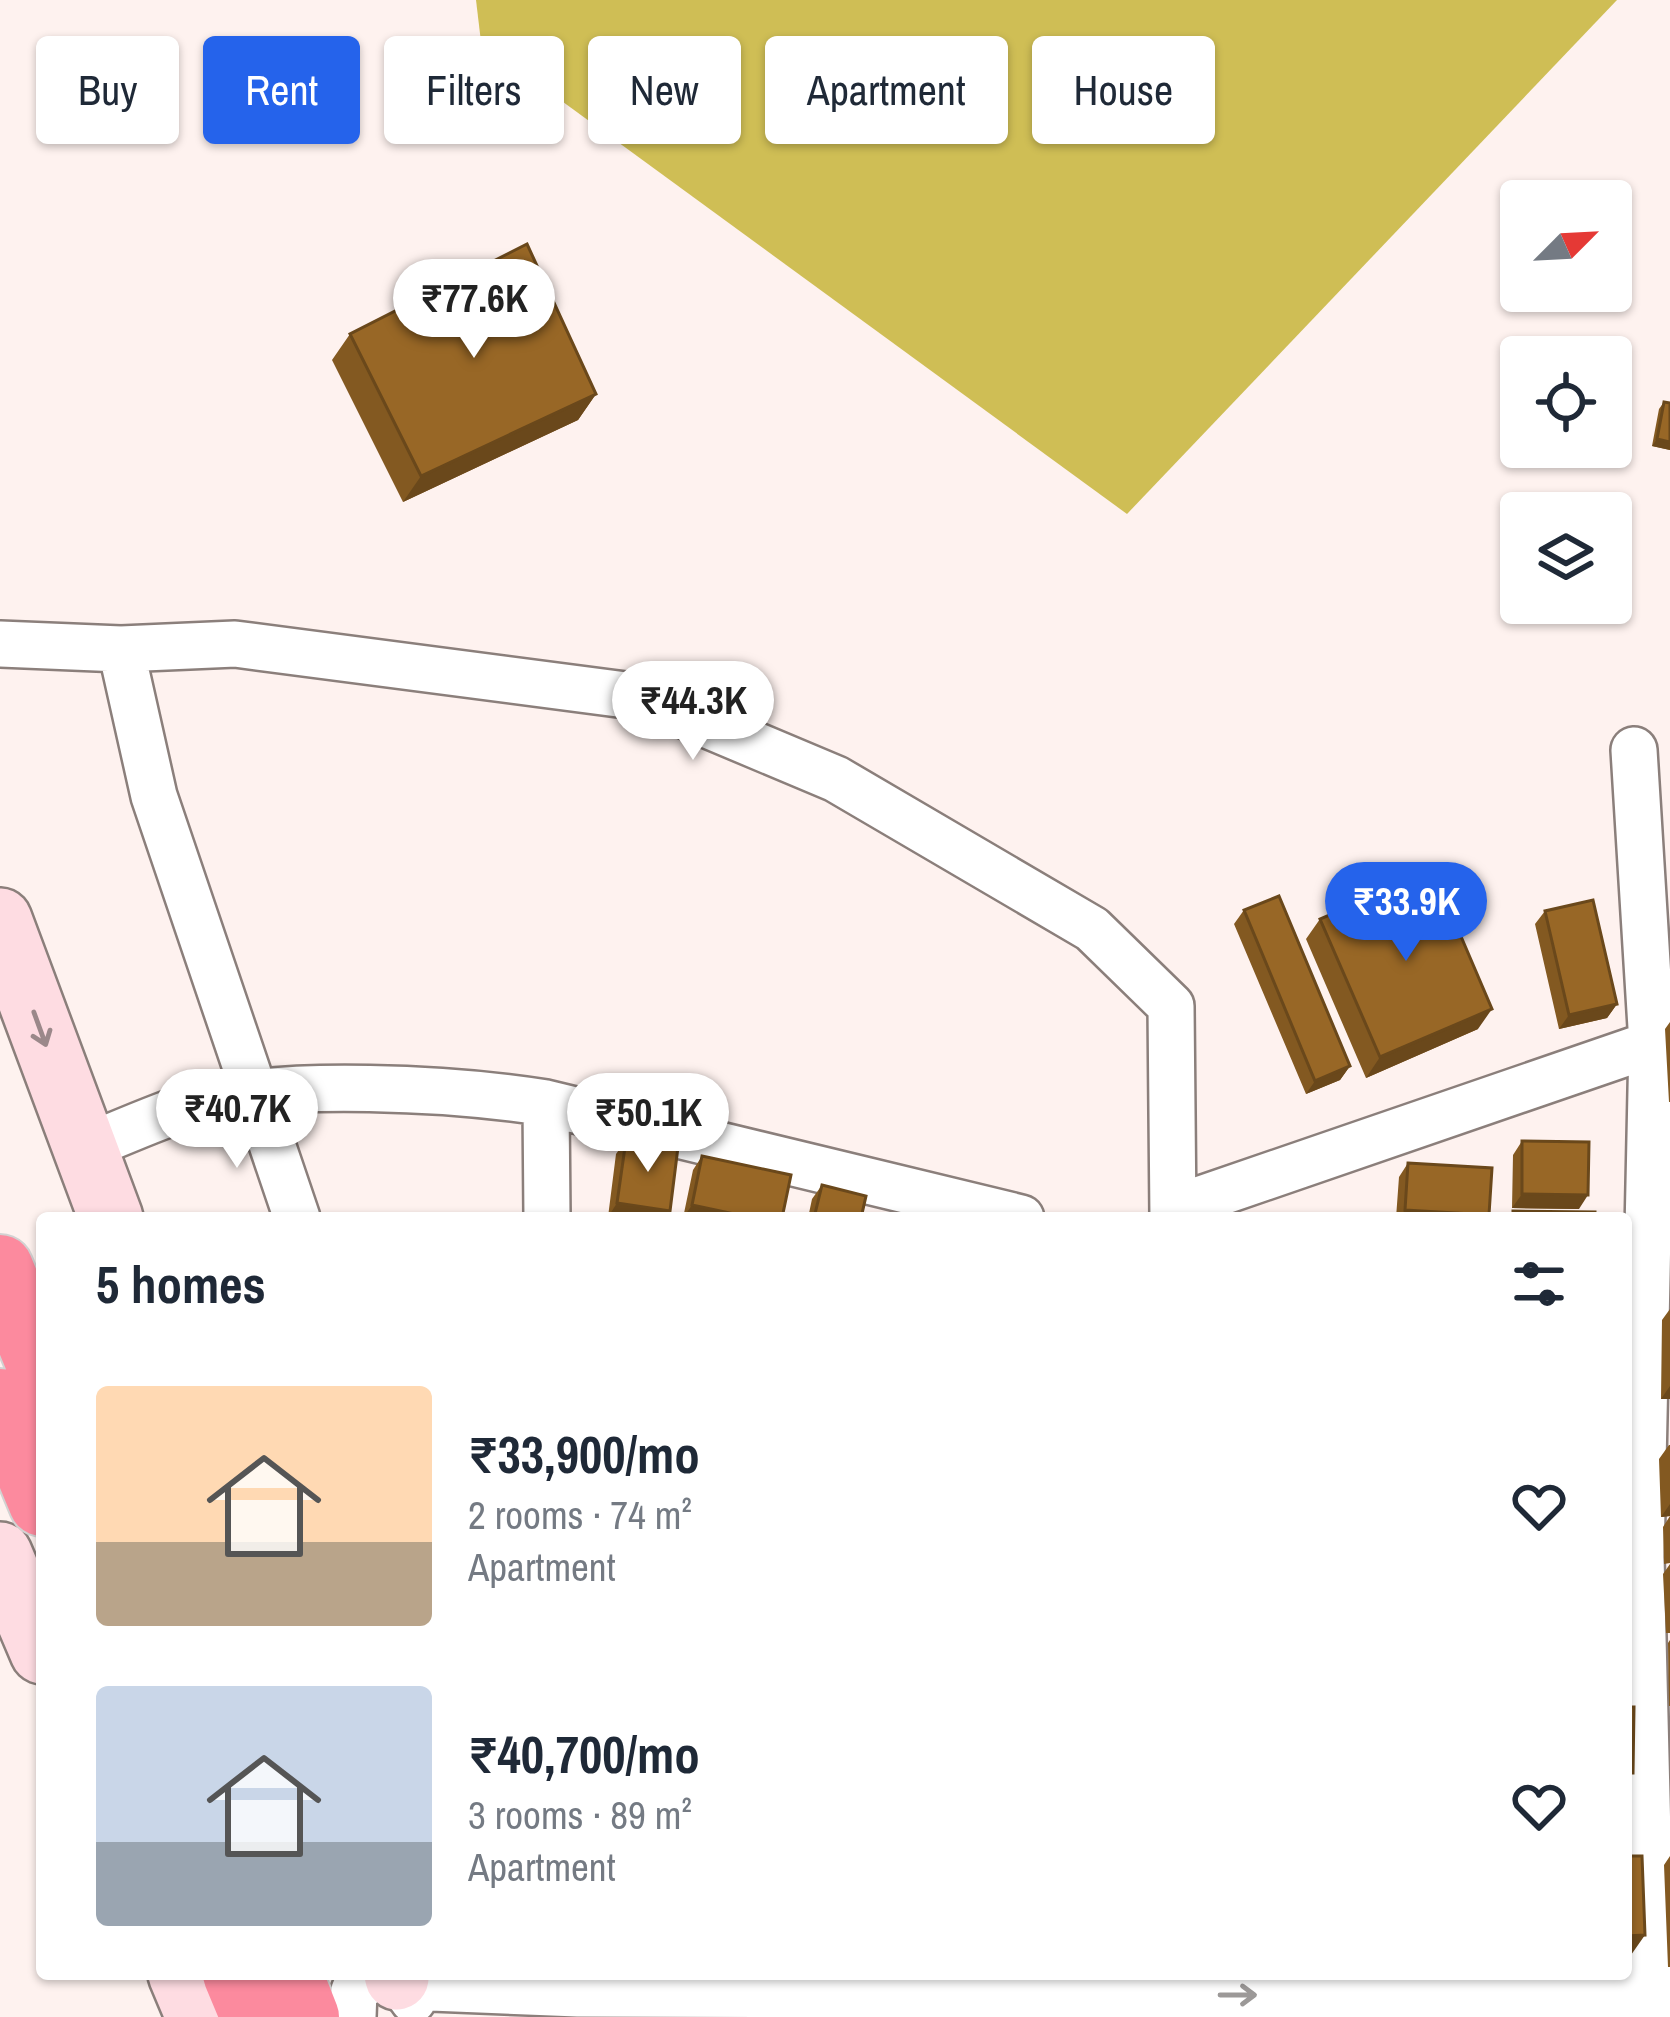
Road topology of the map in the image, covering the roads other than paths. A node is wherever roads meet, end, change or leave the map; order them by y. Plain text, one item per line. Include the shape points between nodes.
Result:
1 (0, 644) edge
2 (121, 649) junction
3 (1634, 750) dead end
4 (0, 920) edge
5 (1652, 1044) junction
6 (252, 1095) junction
7 (547, 1102) junction
8 (84, 1148) junction
9 (109, 1212) edge
10 (295, 1212) edge
11 (547, 1212) edge
12 (996, 1212) edge
13 (1174, 1212) edge
14 (1177, 1212) edge
15 (0, 1268) edge
16 (36, 1355) edge
17 (0, 1402) edge
18 (36, 1489) edge
19 (0, 1554) edge
20 (36, 1638) edge
21 (1636, 1675) edge
22 (183, 1980) edge
23 (259, 1980) edge
24 (575, 1984) edge
25 (1173, 1995) edge
26 (1661, 1997) edge
27 (342, 2002) edge
28 (198, 2017) edge

1 - 2 street
2 - 6 street via 154,796
2 - 13 street via 235,644 641,697 836,779 1093,929 1171,1006
3 - 5 street
4 -> 8 street
5 - 14 street
5 - 21 street
6 - 7 street via 483,1093
6 - 8 street via 200,1102
6 - 10 street
7 - 11 street
7 - 12 street
8 - 9 street
15 - 16 highway
17 - 18 highway
19 - 20 street
21 - 26 street
22 - 28 street
23 - 27 highway
24 - 25 street
24 - 27 street
25 -> 26 street

